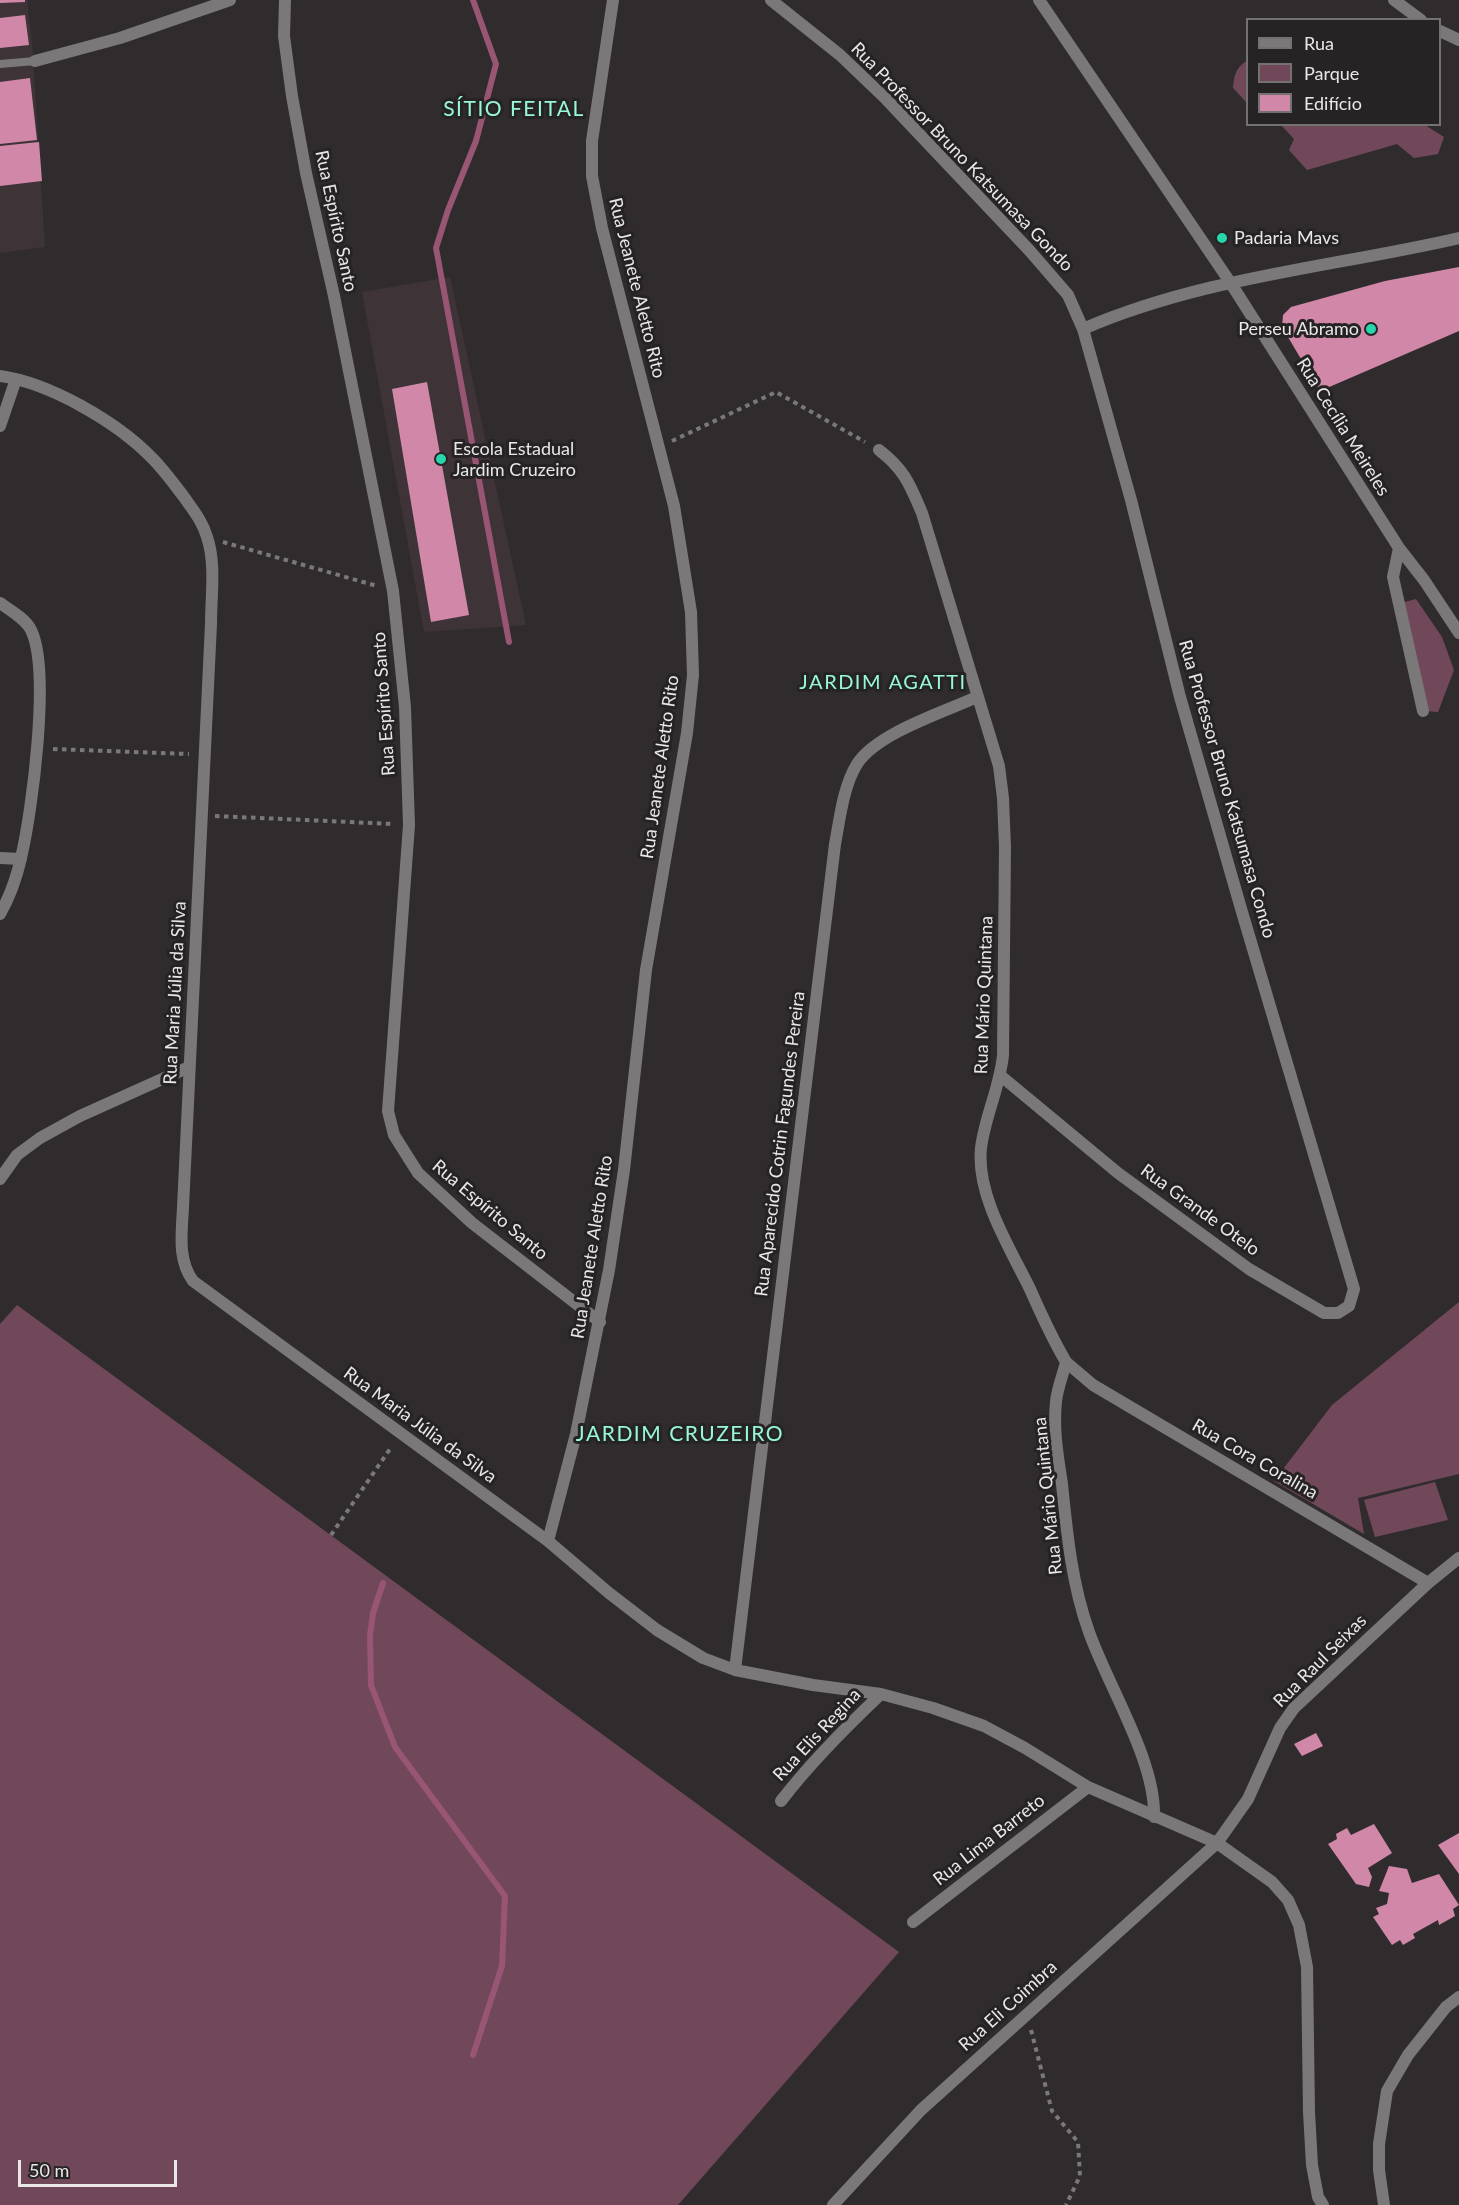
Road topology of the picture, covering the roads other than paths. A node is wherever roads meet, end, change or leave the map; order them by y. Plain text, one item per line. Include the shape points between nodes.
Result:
1 (230, 0) edge
2 (285, 0) edge
3 (613, 0) edge
4 (771, 0) edge
5 (1039, 0) edge
6 (1394, 0) edge
7 (1418, 18) edge
8 (1441, 31) edge
9 (1459, 40) edge
10 (35, 61) joint
11 (0, 64) edge
12 (1459, 238) edge
13 (1230, 282) junction
14 (1083, 329) junction
15 (0, 376) edge
16 (16, 379) junction
17 (0, 426) edge
18 (879, 450) road end
19 (1398, 548) junction
20 (0, 603) edge
21 (1459, 633) edge
22 (978, 697) junction
23 (1423, 711) dead end
24 (0, 858) edge
25 (21, 859) junction
26 (0, 914) edge
27 (189, 1067) junction
28 (1001, 1076) junction
29 (0, 1179) edge
30 (1345, 1257) joint
31 (600, 1322) junction
32 (1066, 1362) junction
33 (548, 1541) junction
34 (1459, 1558) edge
35 (1428, 1583) junction
36 (735, 1670) junction
37 (881, 1694) junction
38 (1088, 1787) junction
39 (781, 1801) dead end
40 (1154, 1817) junction
41 (1217, 1843) junction
42 (913, 1922) dead end
43 (1459, 1997) edge
44 (833, 2205) edge
45 (1323, 2205) edge
46 (1383, 2205) edge

1 - 10 street via 120,38
2 - 31 street, Rua Espírito Santo via 284,36 296,118 393,591 405,707 409,825 388,1110 394,1135 418,1173 464,1216
3 - 31 street, Rua Jeanete Aletto Rito via 592,141 592,176 683,554 691,612 693,675 687,732 646,970 624,1170
4 - 14 street, Rua Professor Bruno Katsumasa Gondo via 840,55 886,99 1068,295
5 - 13 street, Rua Cecília Meireles
6 - 7 street
8 - 9 street
10 - 11 lane
12 - 13 street
13 - 14 street via 1124,311
13 - 19 street, Rua Cecília Meireles
14 - 30 street, Rua Professor Bruno Katsumasa Condo via 1184,708
15 - 16 street, Rua Maria Júlia da Silva
16 - 17 street
16 - 27 street, Rua Maria Júlia da Silva via 57,394 108,423 151,457 199,518 208,537 211,587 205,755
18 - 22 street, Rua Mário Quintana via 906,477 922,513
19 - 21 street, Rua Cecília Meireles
19 - 23 street via 1393,577
20 - 25 street via 30,627 40,673 36,748
22 - 28 street, Rua Mário Quintana via 999,766 1003,798
22 - 36 street, Rua Aparecido Cotrin Fagundes Pereira via 891,735 870,750 857,765 845,795 835,844
24 - 25 street
25 - 26 street
27 - 29 street via 40,1138 17,1155
27 - 33 street, Rua Maria Júlia da Silva via 182,1245 186,1271 193,1281
28 - 30 street, Rua Grande Otelo via 1128,1180 1249,1269 1324,1313 1338,1313 1349,1306 1354,1289
28 - 32 street, Rua Mário Quintana via 981,1149 984,1185 1000,1228
31 - 33 street, Rua Jeanete Aletto Rito
32 - 35 street, Rua Cora Coralina via 1093,1385
32 - 40 street, Rua Mário Quintana via 1056,1400 1055,1432 1071,1562 1089,1633 1148,1775 1155,1801
33 - 36 street, Rua Maria Júlia da Silva via 657,1630 703,1658
34 - 35 street, Rua Raul Seixas
35 - 41 street, Rua Raul Seixas via 1294,1708 1280,1728 1248,1799
36 - 37 street, Rua Maria Júlia da Silva
37 - 38 street, Rua Maria Júlia da Silva via 984,1726
37 - 39 street, Rua Elis Regina via 804,1770
38 - 40 street, Rua Maria Júlia da Silva
38 - 42 street, Rua Lima Barreto
40 - 41 street, Rua Maria Júlia da Silva
41 - 44 street, Rua Eli Coimbra via 921,2109
41 - 45 street, Rua Maria Júlia da Silva via 1272,1882 1288,1900 1299,1925 1307,1967 1312,2165
43 - 46 street via 1446,2007 1408,2055 1388,2091 1379,2144

